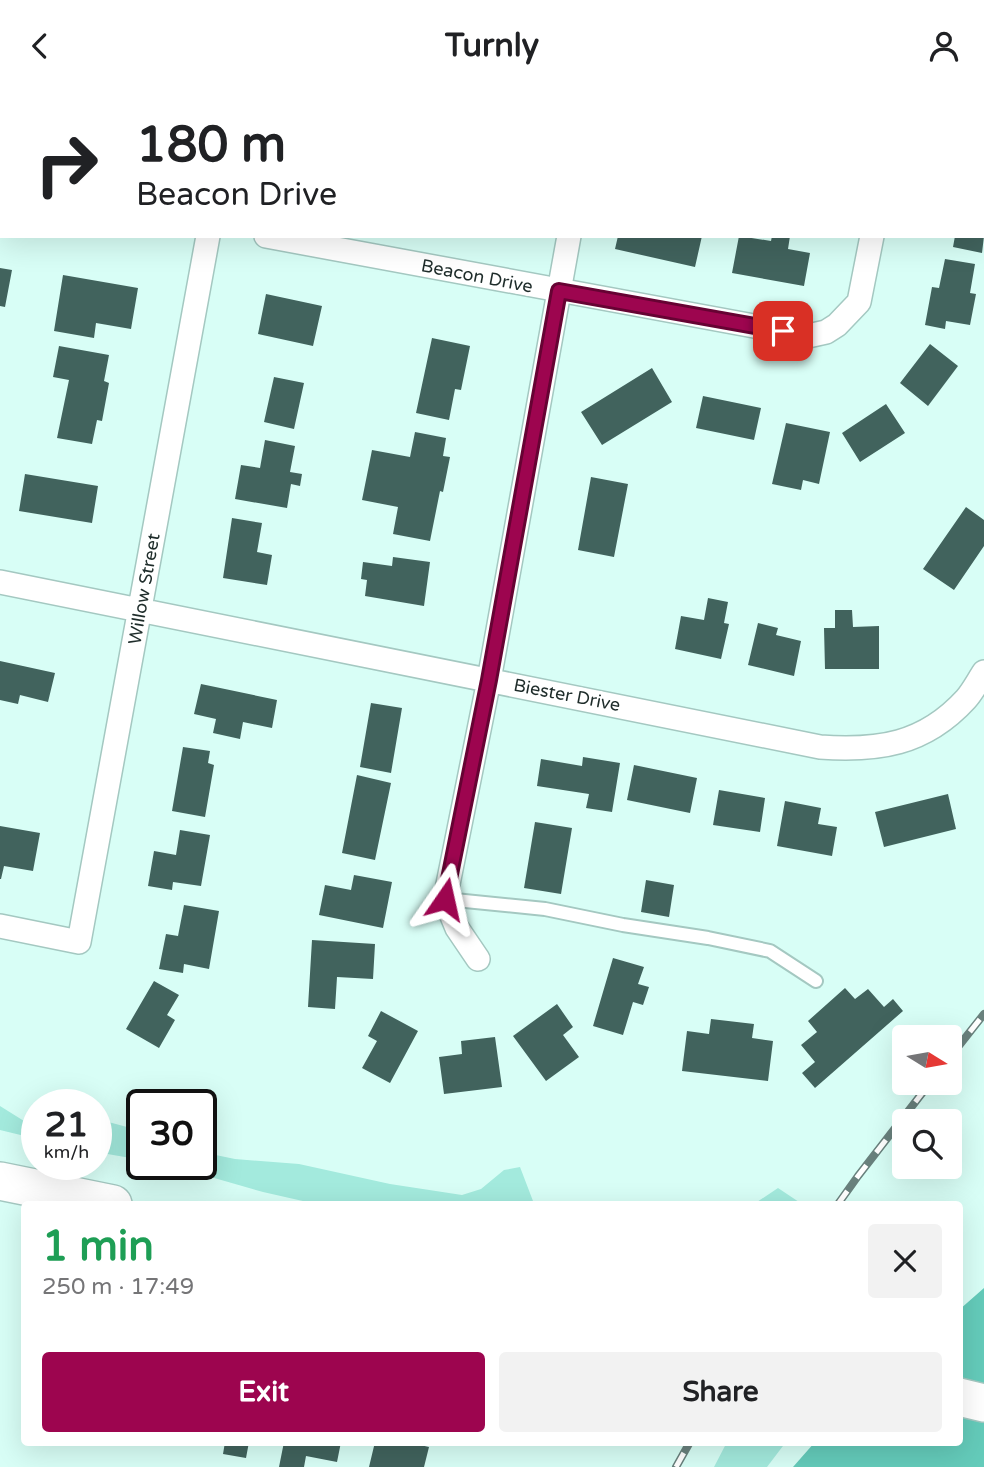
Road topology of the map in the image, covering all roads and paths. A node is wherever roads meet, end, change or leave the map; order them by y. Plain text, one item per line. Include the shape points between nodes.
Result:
1 (208, 238) edge
2 (277, 238) edge
3 (569, 238) edge
4 (872, 238) edge
5 (559, 291) junction
6 (0, 582) edge
7 (140, 610) junction
8 (984, 672) edge
9 (489, 680) junction
10 (445, 899) junction
11 (0, 926) edge
12 (478, 959) dead end
13 (816, 981) dead end
14 (0, 1181) edge
15 (98, 1201) edge
16 (963, 1398) edge
17 (984, 1403) edge

1 - 7 street, Willow Street
2 - 5 street, Beacon Drive
3 - 5 street
4 - 5 street, Beacon Drive via 859,302 837,325 808,336
5 - 9 street
6 - 7 street, Biester Drive
7 - 9 street, Biester Drive
7 - 11 street, Willow Street via 79,942
8 - 9 street, Biester Drive via 968,697 926,731 874,748 847,749
9 - 10 street
10 - 12 street
10 - 13 lane via 545,909 770,951
14 - 15 main road
16 - 17 main road

